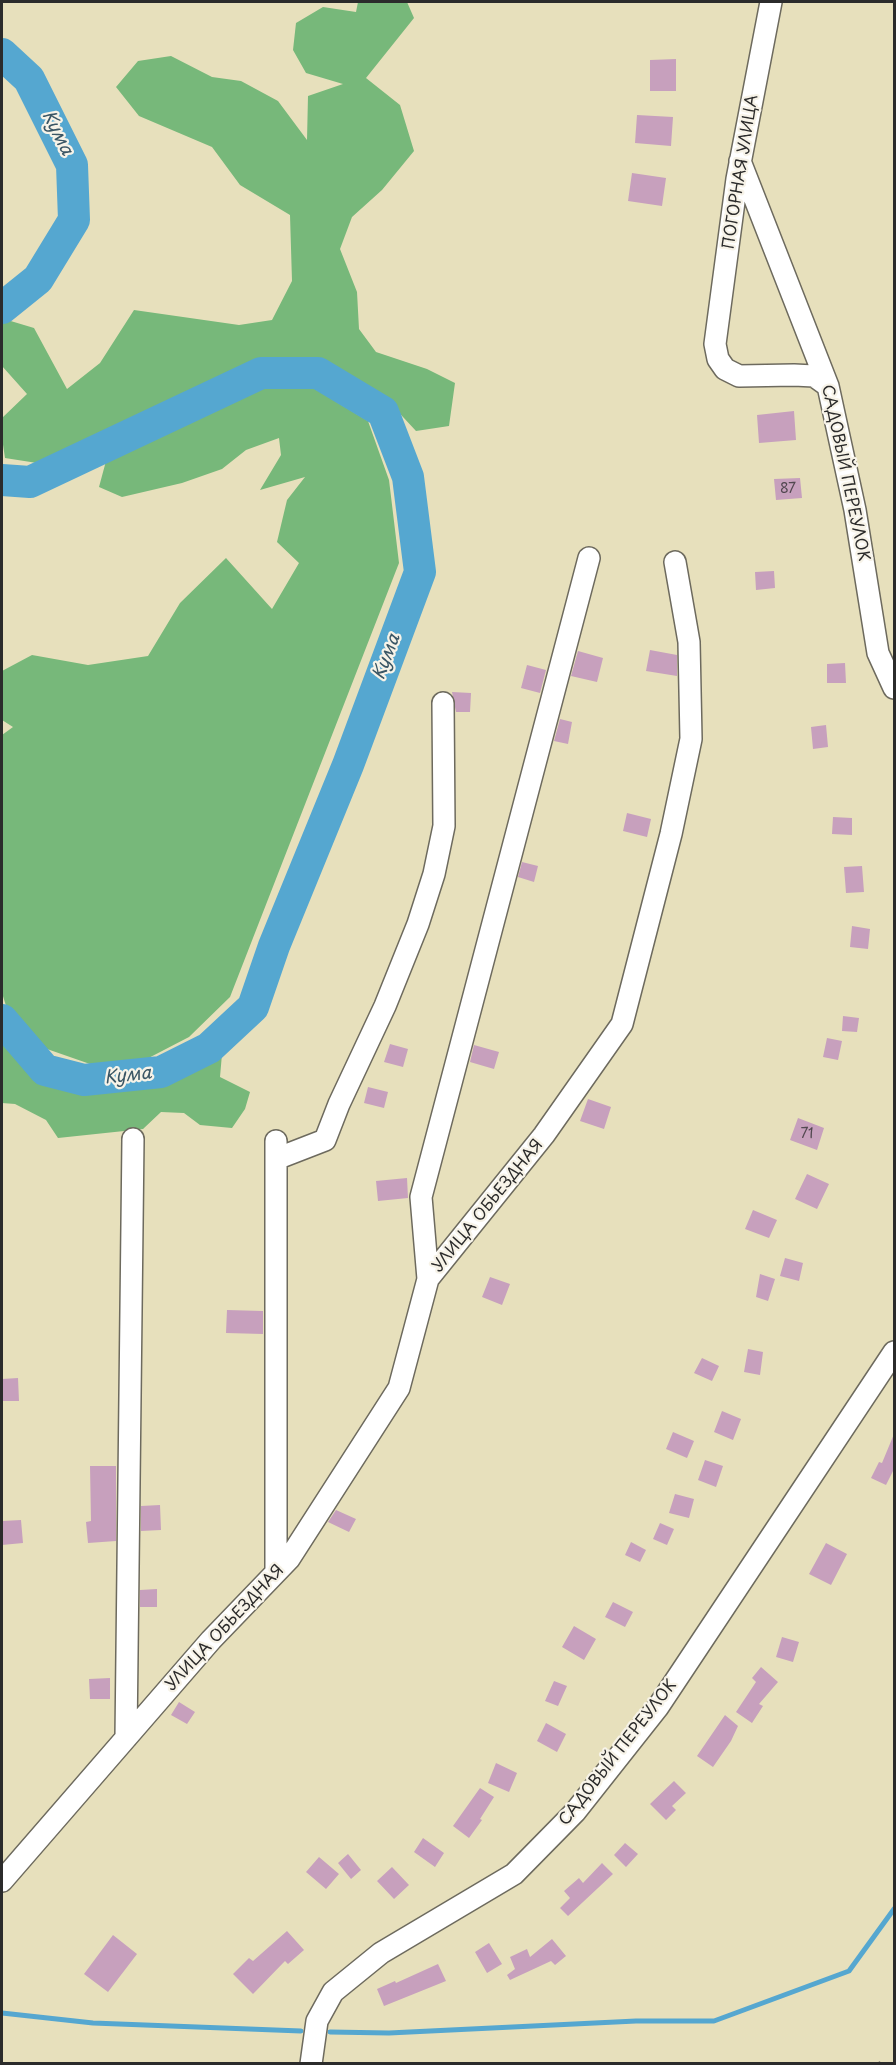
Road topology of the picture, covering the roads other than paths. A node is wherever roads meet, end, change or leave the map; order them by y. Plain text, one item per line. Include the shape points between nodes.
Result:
1 (771, 2) edge
2 (740, 161) junction
3 (828, 386) junction
4 (590, 558) dead end
5 (675, 562) dead end
6 (894, 688) edge
7 (443, 703) dead end
8 (133, 1139) dead end
9 (429, 1279) junction
10 (894, 1352) edge
11 (276, 1572) junction
12 (126, 1738) junction
13 (2, 1881) edge
14 (311, 2064) edge

1 - 2 street, ПОГОРНАЯ УЛИЦА
2 - 3 street, САДОВЫЙ ПЕРЕУЛОК
2 - 3 street, ПОГОРНАЯ УЛИЦА via 715,344 718,359 725,369 739,376 814,376
3 - 6 street, САДОВЫЙ ПЕРЕУЛОК via 855,510 878,653
4 - 9 street via 421,1197
5 - 9 street, УЛИЦА ОБЬЕЗДНАЯ via 689,642 691,739 622,1024 544,1135
7 - 11 street via 444,826 418,924 325,1140 276,1150
8 - 12 street
9 - 11 street, УЛИЦА ОБЬЕЗДНАЯ via 399,1388 289,1559
10 - 14 street, САДОВЫЙ ПЕРЕУЛОК via 658,1707 575,1812 513,1874 381,1953 333,1992 317,2021
11 - 12 street, УЛИЦА ОБЬЕЗДНАЯ
12 - 13 street, УЛИЦА ОБЬЕЗДНАЯ

